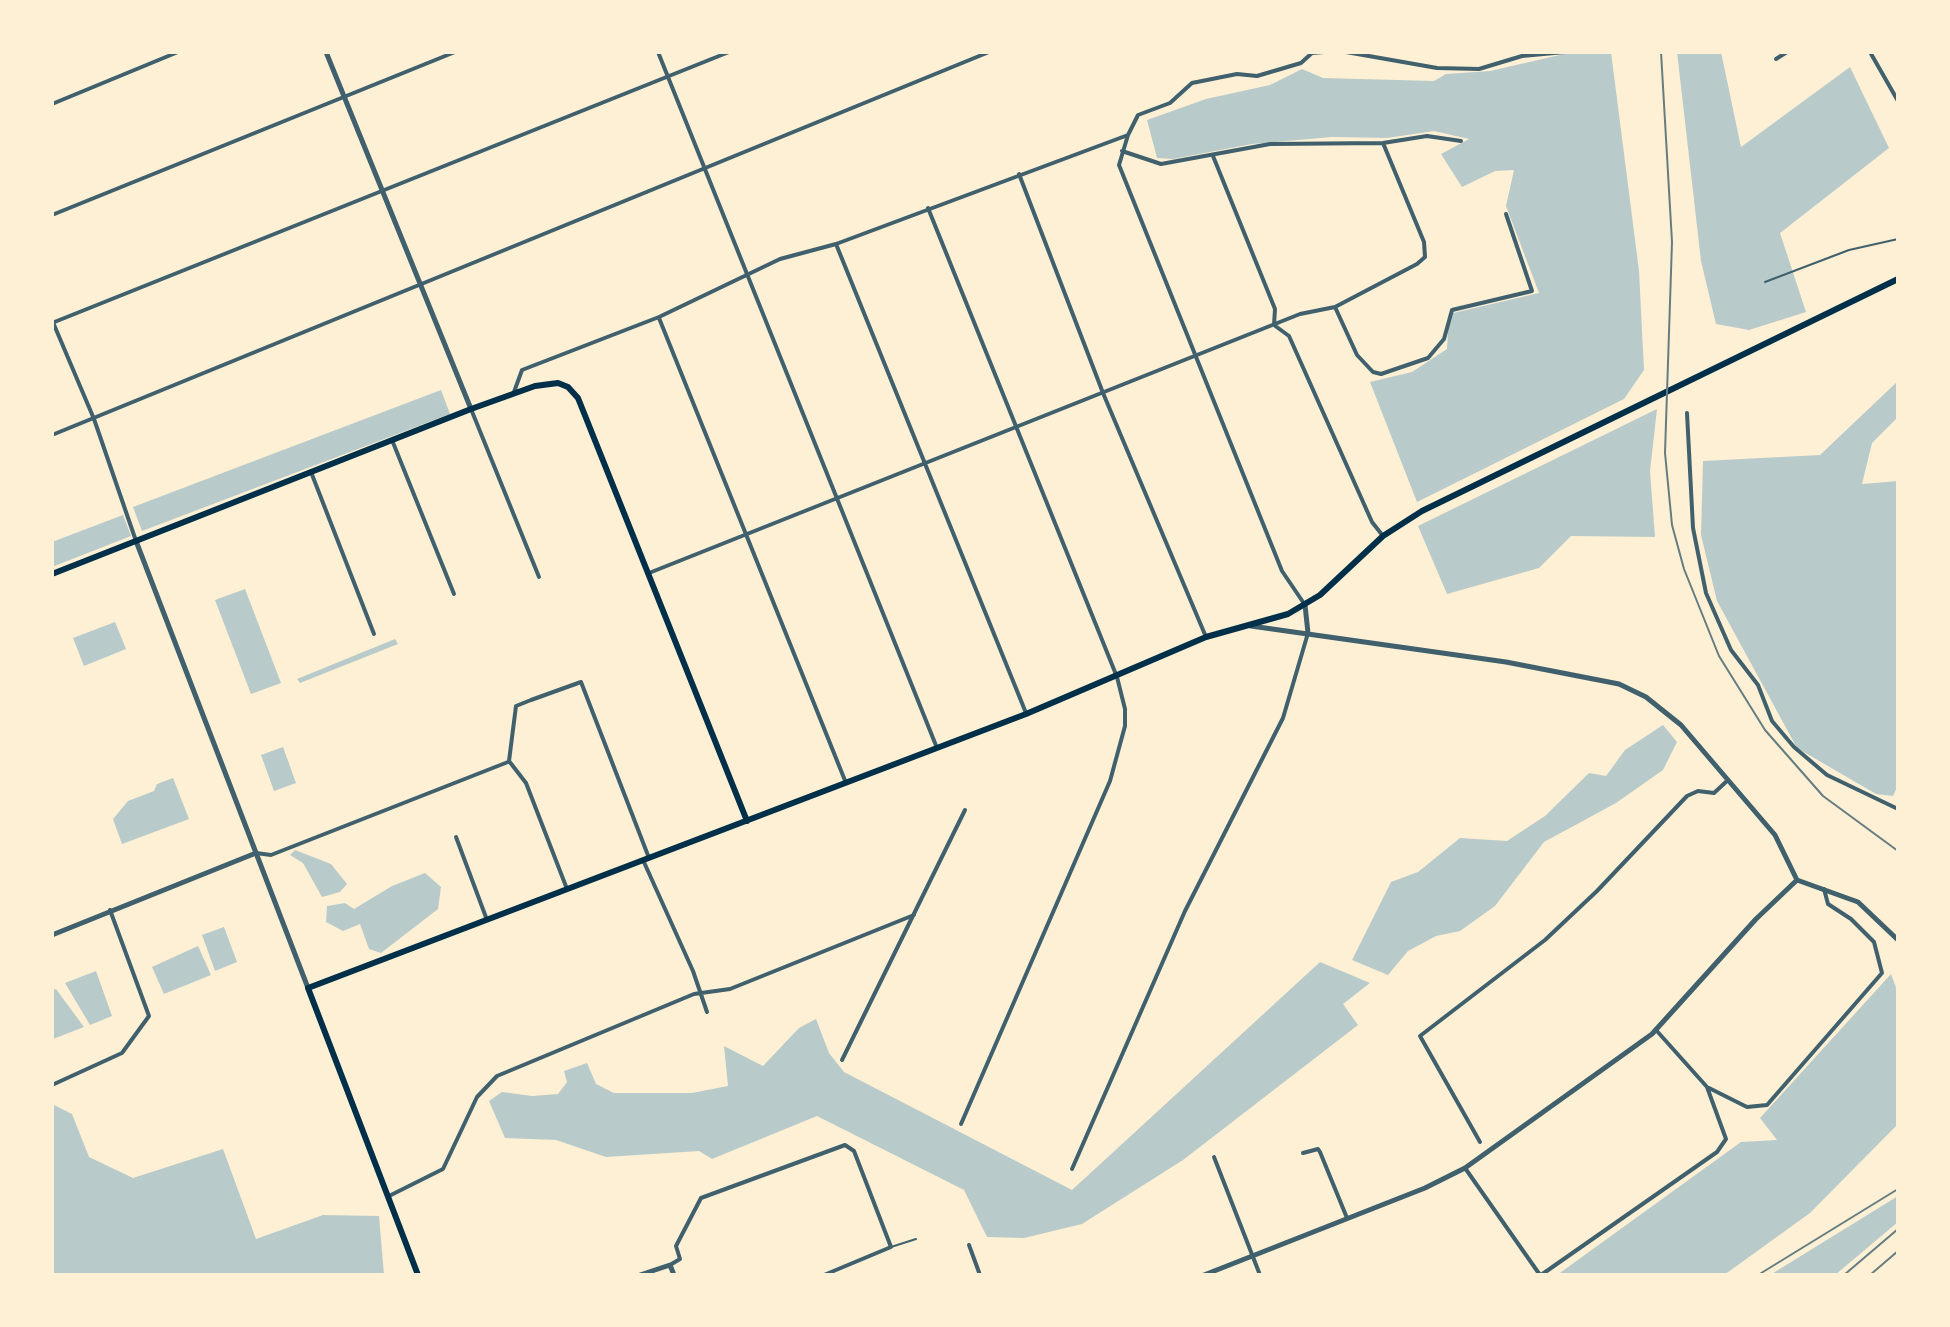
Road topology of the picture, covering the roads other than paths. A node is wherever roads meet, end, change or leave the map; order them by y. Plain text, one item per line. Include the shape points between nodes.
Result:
1 (178, 52) edge
2 (326, 52) edge
3 (455, 52) edge
4 (658, 52) edge
5 (729, 52) edge
6 (989, 52) edge
7 (1324, 52) edge
8 (1346, 52) edge
9 (1565, 52) edge
10 (1787, 52) edge
11 (1870, 52) edge
12 (1776, 59) dead end
13 (668, 76) junction
14 (345, 99) junction
15 (1898, 101) edge
16 (52, 104) edge
17 (1128, 135) junction
18 (1461, 141) dead end
19 (1383, 143) junction
20 (1122, 151) junction
21 (1213, 156) junction
22 (705, 169) junction
23 (1019, 174) junction
24 (381, 191) junction
25 (928, 208) junction
26 (1506, 214) dead end
27 (52, 215) edge
28 (1898, 239) edge
29 (836, 244) junction
30 (747, 274) junction
31 (1898, 279) edge
32 (1765, 282) dead end
33 (420, 286) junction
34 (1335, 307) junction
35 (659, 317) junction
36 (52, 322) edge
37 (1274, 325) junction
38 (1194, 357) junction
39 (1103, 393) junction
40 (514, 394) junction
41 (471, 409) junction
42 (1687, 413) dead end
43 (94, 419) junction
44 (1015, 429) junction
45 (52, 435) edge
46 (392, 440) junction
47 (924, 465) junction
48 (311, 472) junction
49 (837, 500) junction
50 (1383, 536) junction
51 (745, 537) junction
52 (136, 541) junction
53 (52, 574) edge
54 (647, 574) junction
55 (539, 577) dead end
56 (454, 594) dead end
57 (1305, 605) junction
58 (1245, 626) junction
59 (1308, 633) junction
60 (374, 634) dead end
61 (1206, 637) junction
62 (1117, 677) junction
63 (1026, 714) junction
64 (937, 748) junction
65 (509, 761) junction
66 (1728, 780) junction
67 (846, 783) junction
68 (1898, 809) edge
69 (965, 810) dead end
70 (747, 821) junction
71 (456, 837) dead end
72 (256, 853) junction
73 (646, 859) junction
74 (1797, 880) junction
75 (1824, 888) junction
76 (567, 889) junction
77 (110, 910) junction
78 (914, 915) junction
79 (487, 920) junction
80 (52, 935) edge
81 (1898, 940) edge
82 (308, 988) junction
83 (700, 993) junction
84 (707, 1012) dead end
85 (1656, 1030) junction
86 (842, 1060) dead end
87 (52, 1085) edge
88 (1707, 1087) junction
89 (961, 1124) dead end
90 (1480, 1142) dead end
91 (1303, 1153) dead end
92 (1214, 1157) dead end
93 (1465, 1168) junction
94 (1072, 1169) dead end
95 (389, 1196) junction
96 (1347, 1218) junction
97 (916, 1239) dead end
98 (969, 1245) dead end
99 (891, 1247) junction
100 (1252, 1256) junction
101 (670, 1265) junction
102 (417, 1274) edge
103 (640, 1275) edge
104 (674, 1275) edge
105 (824, 1275) edge
106 (980, 1275) edge
107 (1204, 1275) edge
108 (1260, 1275) edge
109 (1540, 1275) edge

1 - 16 street
2 - 14 street
3 - 14 street
4 - 13 street
5 - 13 street
6 - 22 street
7 - 17 street via 1257,76 1237,74 1192,83 1170,103 1138,115
8 - 9 street via 1437,68 1479,69 1522,56
10 - 12 street
11 - 15 street
13 - 22 street
13 - 24 street
14 - 24 street
14 - 27 street
17 - 20 street
17 - 23 street
18 - 19 street via 1427,136
19 - 21 street via 1270,144
19 - 34 street via 1417,222 1425,257
20 - 21 street via 1161,164
20 - 38 street via 1119,165
21 - 37 street via 1275,309
22 - 30 street
22 - 33 street
23 - 25 street
23 - 39 street
24 - 33 street
24 - 36 street
25 - 29 street
25 - 44 street
26 - 34 street via 1532,291 1452,310 1444,339 1428,358 1373,372 1357,355
28 - 32 lane via 1849,250
29 - 30 street
29 - 47 street
30 - 35 street
30 - 49 street
31 - 50 main road via 1422,511
33 - 41 street
33 - 43 street
34 - 37 street
35 - 40 street via 522,370
35 - 51 street
36 - 43 street
37 - 38 street
37 - 50 street via 1289,336 1372,522
38 - 39 street
38 - 57 street via 1282,571
39 - 44 street
39 - 61 street
40 - 41 main road
40 - 54 main road via 548,382 568,387 578,398
41 - 46 main road
41 - 55 street
42 - 68 street via 1693,528 1706,593 1731,650 1758,685 1772,721 1794,747 1827,775
43 - 45 street
43 - 52 street
44 - 47 street
44 - 62 street
46 - 48 main road
46 - 56 street
47 - 49 street
47 - 63 street
48 - 52 main road
48 - 60 street
49 - 51 street
49 - 64 street
50 - 57 main road
51 - 54 street
51 - 67 street
52 - 53 main road
52 - 72 street
54 - 70 main road
57 - 58 main road
57 - 59 street
58 - 59 street
58 - 61 main road
59 - 66 street via 1619,684 1664,710
59 - 94 street via 1283,718 1185,911
61 - 62 main road
62 - 63 main road
62 - 89 street via 1125,726 1110,781
63 - 64 main road
64 - 67 main road
65 - 72 street via 271,855
65 - 73 street via 516,706 581,682
65 - 76 street via 526,783
66 - 74 street via 1775,835
66 - 90 street via 1714,793 1687,796 1545,940 1420,1036
67 - 70 main road
69 - 78 street
70 - 73 main road
71 - 79 street
72 - 77 street
72 - 82 street
73 - 76 main road
73 - 83 street
74 - 75 street
74 - 85 street
75 - 81 street via 1858,902
75 - 88 street via 1828,904 1874,942 1882,973 1767,1105 1747,1107
76 - 79 main road
77 - 80 street
77 - 87 street via 149,1016 117,1057
78 - 83 street via 730,989
78 - 86 street
79 - 82 main road
82 - 95 main road
83 - 84 street
83 - 95 street via 497,1076 477,1097 443,1169
85 - 88 street
85 - 93 street
88 - 109 street via 1726,1139 1717,1152
91 - 96 street via 1318,1149
92 - 100 street
93 - 96 street
93 - 109 street
95 - 102 main road
96 - 100 street
97 - 99 lane
98 - 106 street
99 - 101 street via 854,1151 845,1145 701,1198 676,1246 680,1259
99 - 105 street
100 - 107 street
100 - 108 street
101 - 103 street
101 - 104 street

